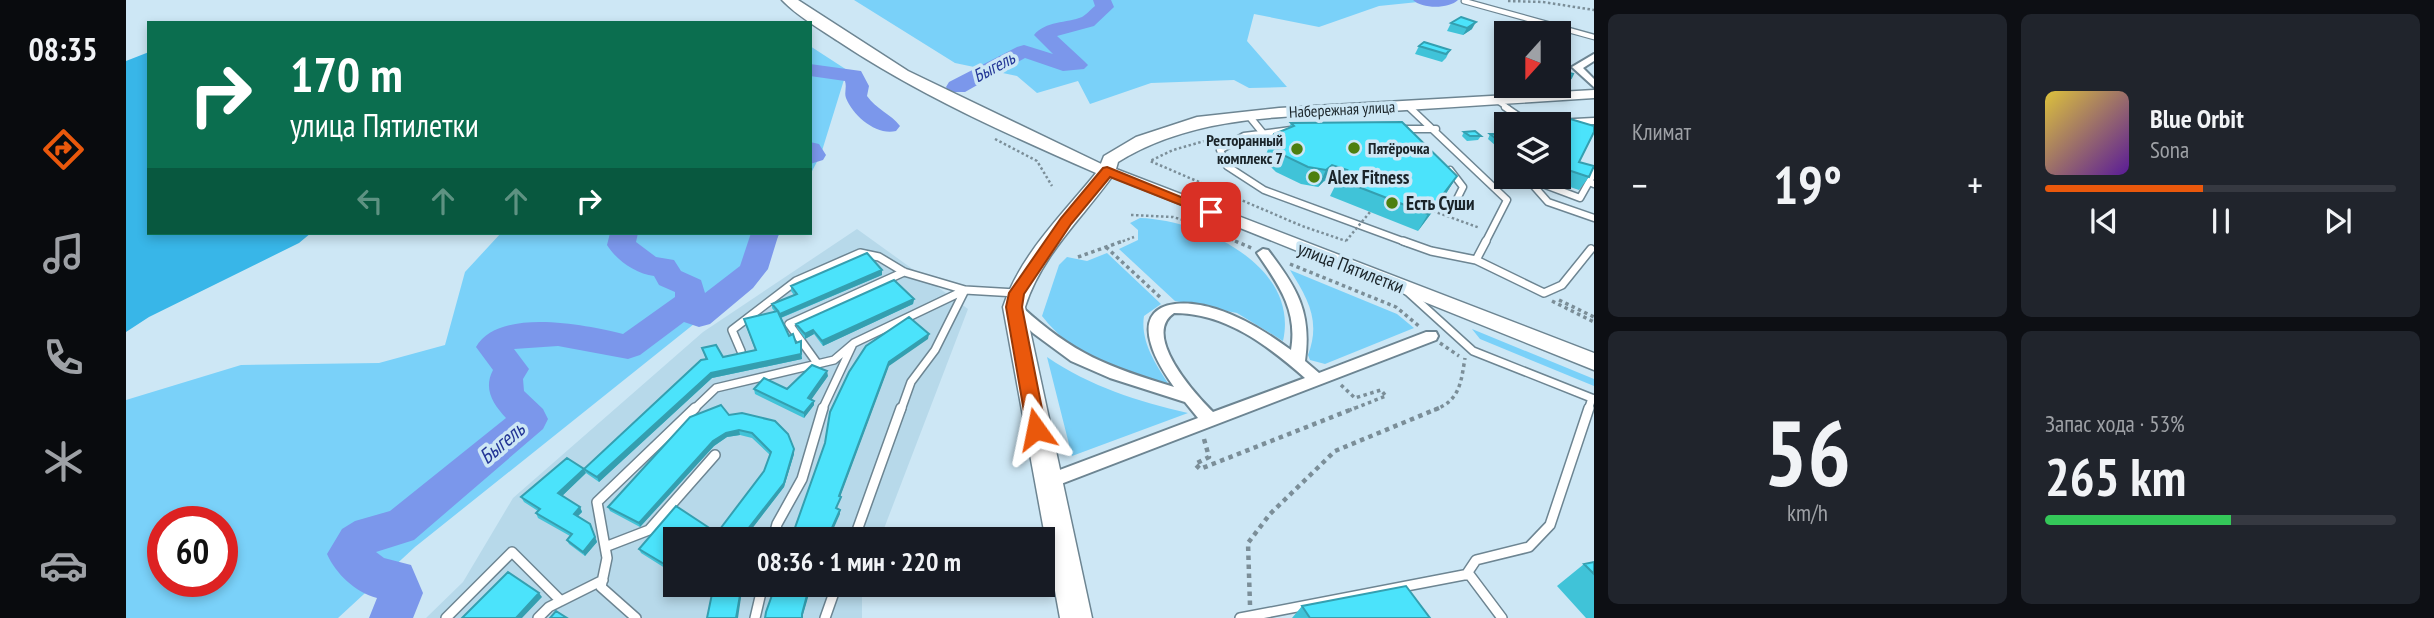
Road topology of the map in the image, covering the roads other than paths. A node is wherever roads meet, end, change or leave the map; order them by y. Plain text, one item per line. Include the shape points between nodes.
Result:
1 (789, 0) edge
2 (1464, 1) edge
3 (1594, 37) edge
4 (1594, 57) edge
5 (1594, 85) edge
6 (1594, 94) edge
7 (1496, 100) junction
8 (1407, 105) junction
9 (1513, 112) edge
10 (1249, 116) junction
11 (1594, 121) edge
12 (1571, 122) edge
13 (1396, 129) edge
14 (1409, 129) junction
15 (1436, 129) junction
16 (1305, 130) edge
17 (1262, 132) junction
18 (1417, 137) edge
19 (1442, 162) edge
20 (1107, 171) junction
21 (1594, 172) edge
22 (1592, 183) edge
23 (1536, 189) edge
24 (1555, 189) edge
25 (1455, 203) dead end
26 (1594, 218) edge
27 (1591, 249) dead end
28 (1264, 253) road end
29 (1476, 260) junction
30 (904, 272) junction
31 (1402, 287) junction
32 (965, 290) junction
33 (1016, 300) junction
34 (1431, 336) road end
35 (854, 342) junction
36 (741, 351) edge
37 (1297, 362) junction
38 (1594, 362) edge
39 (817, 363) junction
40 (1316, 379) junction
41 (1187, 397) junction
42 (1593, 398) edge
43 (1210, 419) junction
44 (715, 455) dead end
45 (1047, 482) junction
46 (776, 527) edge
47 (858, 527) edge
48 (605, 547) junction
49 (1466, 575) junction
50 (603, 580) junction
51 (760, 597) edge
52 (832, 597) edge
53 (561, 601) junction
54 (632, 617) edge
55 (1245, 617) edge
56 (446, 618) edge
57 (538, 618) edge
58 (755, 618) edge
59 (825, 618) edge
60 (1076, 618) edge
61 (1503, 618) edge

1 - 20 main road via 891,69 984,118
2 - 3 lane
4 - 5 street via 1577,67
6 - 7 street, Набережная улица
7 - 8 street, Набережная улица
7 - 9 lane
8 - 10 street, Набережная улица
8 - 15 lane
10 - 17 lane
10 - 20 street, Набережная улица via 1169,129 1110,160
11 - 12 lane
13 - 14 lane
14 - 15 lane
14 - 18 lane
15 - 29 lane via 1507,200
16 - 17 lane
17 - 29 lane via 1223,146 1220,155 1227,166 1264,190 1431,251
19 - 25 lane via 1463,187
20 - 31 street, улица Пятилетки
20 - 33 main road via 1066,221
21 - 22 lane
22 - 24 lane via 1580,198
23 - 26 lane via 1548,202
27 - 29 lane via 1562,285 1544,293
28 - 37 street via 1297,303 1301,322
30 - 32 lane
30 - 36 lane via 879,257 860,253 796,281 732,330
30 - 39 lane via 789,324
31 - 38 street, улица Пятилетки
31 - 42 lane via 1473,351
32 - 33 lane
32 - 35 lane
32 - 47 lane via 935,350 911,382
33 - 41 street via 1054,345 1085,363
33 - 45 main road
34 - 40 street
35 - 39 lane via 834,360
35 - 46 lane via 821,412 802,479
37 - 40 street
37 - 41 street via 1205,308 1171,308 1157,320 1154,334
39 - 48 lane via 716,387 597,502
40 - 43 street
41 - 43 street
42 - 49 lane via 1550,525 1529,547 1476,560
43 - 45 street
44 - 48 lane via 649,530
45 - 60 main road
48 - 50 lane
49 - 55 lane
49 - 61 lane
50 - 53 lane
50 - 54 lane via 601,587
51 - 58 lane
52 - 59 lane
53 - 56 lane via 512,552
53 - 57 lane

